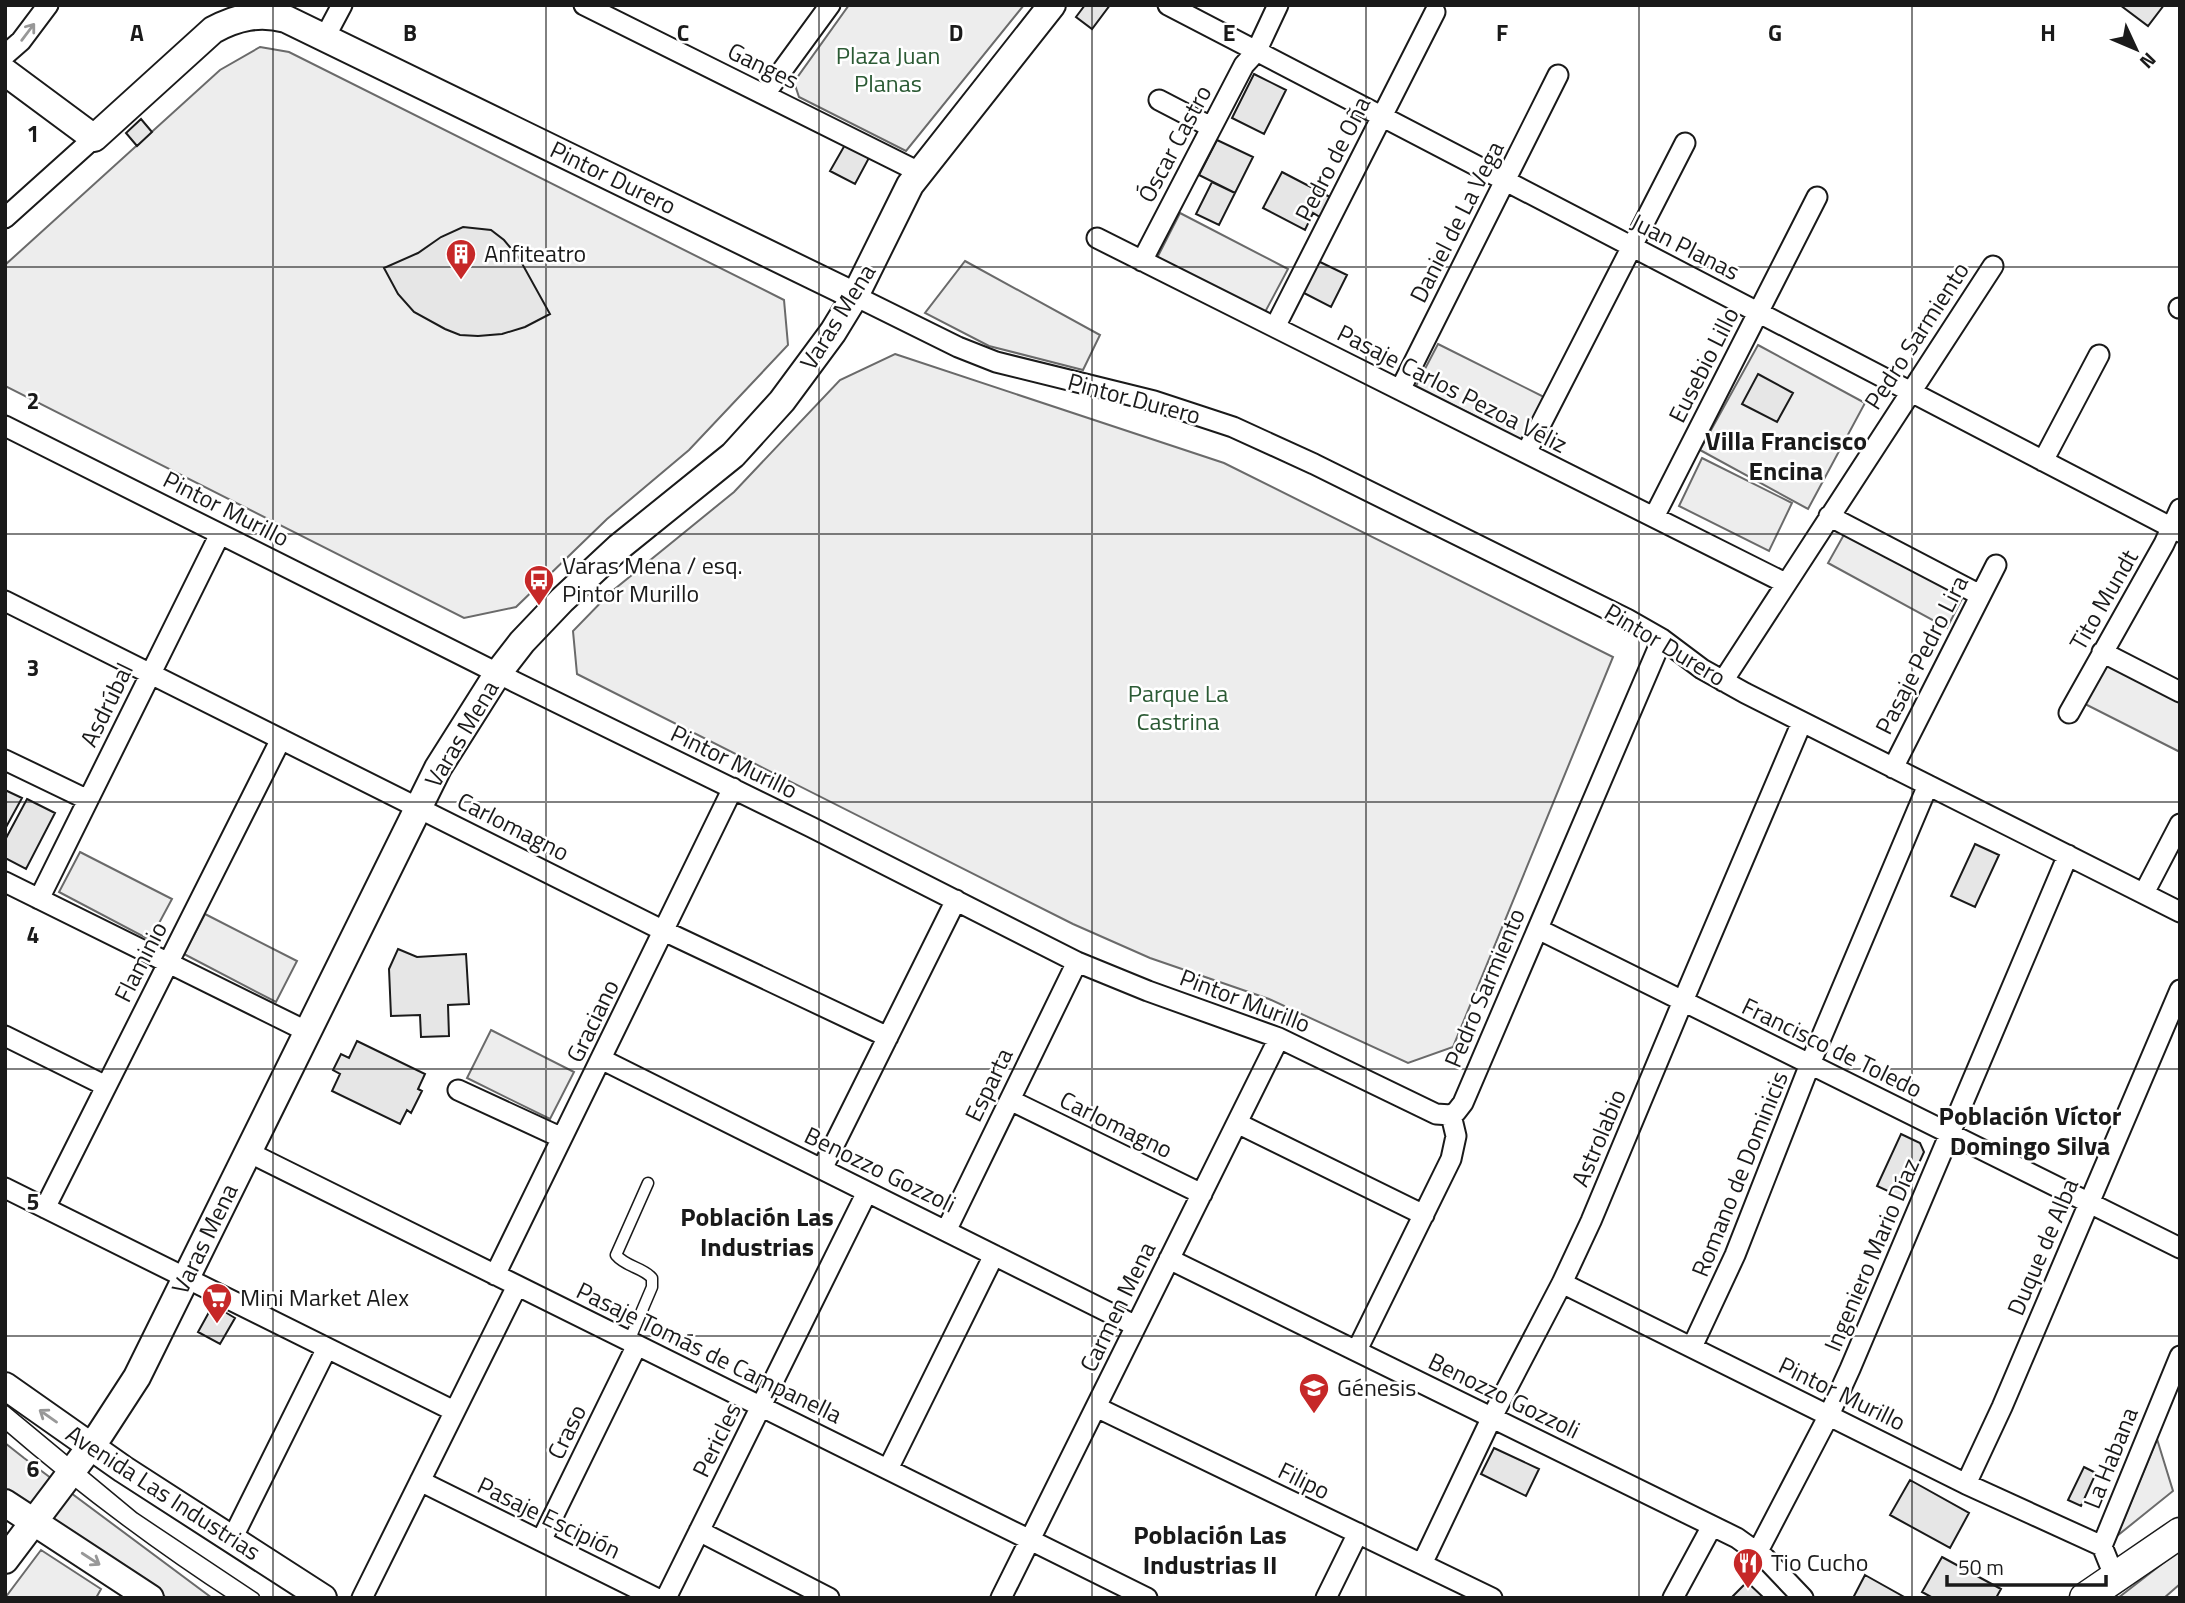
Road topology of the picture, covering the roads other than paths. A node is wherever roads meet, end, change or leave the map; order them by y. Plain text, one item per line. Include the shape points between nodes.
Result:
1 (48, 5) edge
2 (342, 5) edge
3 (584, 5) edge
4 (830, 5) edge
5 (1052, 5) edge
6 (1168, 5) edge
7 (1278, 5) edge
8 (1435, 12) dead end
9 (325, 37) junction
10 (1256, 52) junction
11 (5, 55) edge
12 (5, 72) edge
13 (1558, 75) dead end
14 (765, 94) junction
15 (1158, 100) dead end
16 (1382, 117) junction
17 (1211, 127) junction
18 (94, 138) junction
19 (1685, 143) dead end
20 (919, 172) junction
21 (1504, 181) junction
22 (1817, 197) dead end
23 (5, 218) edge
24 (1097, 238) dead end
25 (1632, 247) junction
26 (1142, 261) junction
27 (1993, 266) dead end
28 (855, 296) junction
29 (1758, 313) junction
30 (1275, 327) junction
31 (2099, 355) dead end
32 (1400, 390) junction
33 (1910, 392) junction
34 (5, 426) edge
35 (1526, 453) junction
36 (2043, 461) junction
37 (2180, 509) edge
38 (1829, 516) junction
39 (1654, 517) junction
40 (2176, 530) edge
41 (220, 534) junction
42 (1996, 565) dead end
43 (1785, 583) junction
44 (1980, 595) junction
45 (5, 601) edge
46 (1662, 639) junction
47 (2102, 653) junction
48 (150, 673) junction
49 (498, 673) junction
50 (1723, 681) junction
51 (2180, 692) edge
52 (2069, 713) dead end
53 (1802, 722) junction
54 (281, 738) junction
55 (5, 760) edge
56 (1893, 768) junction
57 (1928, 785) junction
58 (733, 788) junction
59 (88, 800) junction
60 (420, 807) junction
61 (2180, 824) edge
62 (2068, 855) junction
63 (5, 882) edge
64 (2144, 893) junction
65 (38, 899) junction
66 (956, 900) junction
67 (2180, 912) edge
68 (1538, 929) junction
69 (664, 931) junction
70 (1077, 962) junction
71 (168, 963) junction
72 (2180, 990) edge
73 (1682, 1000) junction
74 (308, 1032) junction
75 (5, 1035) edge
76 (888, 1037) junction
77 (1279, 1038) junction
78 (601, 1059) junction
79 (1810, 1064) junction
80 (106, 1086) junction
81 (458, 1090) dead end
82 (1010, 1100) junction
83 (1451, 1115) junction
84 (1237, 1123) junction
85 (1950, 1134) junction
86 (562, 1138) junction
87 (248, 1152) junction
88 (822, 1169) junction
89 (648, 1183) dead end
90 (5, 1188) edge
91 (867, 1192) junction
92 (1202, 1194) junction
93 (2088, 1202) junction
94 (45, 1208) junction
95 (1424, 1215) junction
96 (946, 1231) junction
97 (2180, 1248) edge
98 (994, 1255) junction
99 (1169, 1259) junction
100 (495, 1275) junction
101 (186, 1278) junction
102 (1562, 1283) junction
103 (517, 1286) junction
104 (1136, 1325) junction
105 (633, 1343) junction
106 (327, 1348) junction
107 (1692, 1348) junction
108 (1357, 1350) junction
109 (2180, 1356) edge
110 (5, 1386) edge
111 (761, 1406) junction
112 (1096, 1408) junction
113 (5, 1411) edge
114 (454, 1411) junction
115 (1829, 1415) junction
116 (1492, 1417) junction
117 (5, 1423) edge
118 (90, 1447) junction
119 (888, 1469) junction
120 (71, 1473) junction
121 (420, 1481) junction
122 (1966, 1483) junction
123 (5, 1503) edge
124 (34, 1522) junction
125 (1712, 1525) junction
126 (699, 1531) junction
127 (1358, 1533) junction
128 (2180, 1533) edge
129 (232, 1539) junction
130 (1030, 1539) junction
131 (541, 1541) junction
132 (2102, 1546) junction
133 (1758, 1551) junction
134 (5, 1560) edge
135 (1422, 1564) junction
136 (2115, 1578) junction
137 (827, 1597) edge
138 (149, 1598) edge
139 (238, 1598) edge
140 (254, 1598) edge
141 (323, 1598) edge
142 (362, 1598) edge
143 (656, 1598) edge
144 (666, 1598) edge
145 (1001, 1598) edge
146 (1147, 1598) edge
147 (1326, 1598) edge
148 (1492, 1598) edge
149 (1673, 1598) edge
150 (1803, 1598) edge
151 (2085, 1598) edge

11 -> 1 street
2 - 9 street
3 - 14 street, Ganges
4 - 14 street
5 - 20 street, Varas Mena
6 - 10 street, Juan Planas
7 - 10 street, Óscar Castro
8 - 16 street, Pedro de Oña
9 - 18 street, Pintor Durero via 274,16 248,16 224,24
9 - 28 street, Pintor Durero
10 - 16 street, Juan Planas
10 - 17 street, Óscar Castro via 1244,65
12 - 18 street
13 - 21 street, Daniel de La Vega
14 - 20 street, Ganges
15 - 17 street
16 - 21 street, Juan Planas
16 - 30 street, Pedro de Oña
17 - 26 street, Óscar Castro
18 - 23 street
19 - 25 street
20 - 28 street, Varas Mena
21 - 25 street, Juan Planas
21 - 32 street, Daniel de La Vega
22 - 29 street, Eusebio Lillo
24 - 26 street, Pasaje Carlos Pezoa Véliz
25 - 29 street, Juan Planas
25 - 35 street
26 - 30 street, Pasaje Carlos Pezoa Véliz
27 - 33 street, Pedro Sarmiento
28 - 46 street, Pintor Durero via 996,362 1154,401 1233,428 1418,515
28 - 49 street, Varas Mena via 809,367 754,434 589,572
29 - 33 street, Juan Planas
29 - 39 street, Eusebio Lillo
30 - 32 street, Pasaje Carlos Pezoa Véliz
31 - 36 street
32 - 35 street, Pasaje Carlos Pezoa Véliz
33 - 36 street, Juan Planas
33 - 38 street, Pedro Sarmiento
34 - 41 street, Pintor Murillo
35 - 39 street, Pasaje Carlos Pezoa Véliz
36 - 40 street, Juan Planas
37 - 40 street, Tito Mundt
38 - 43 street, Pedro Sarmiento
38 - 44 street
39 - 43 street, Pasaje Carlos Pezoa Véliz
40 - 47 street, Tito Mundt
41 - 48 street, Asdrúbal
41 - 49 street, Pintor Murillo
42 - 44 street, Pasaje Pedro Lira
43 - 50 street, Pedro Sarmiento
44 - 56 street, Pasaje Pedro Lira
45 - 48 street, Carlomagno
46 - 50 street, Pintor Durero
46 - 68 street, Pedro Sarmiento
47 - 51 street
47 - 52 street, Tito Mundt
48 - 54 street, Carlomagno
48 - 59 street, Asdrúbal
49 - 58 street, Pintor Murillo
49 - 60 street, Varas Mena via 460,730
50 - 53 street, Pintor Durero
53 - 56 street, Pintor Durero
53 - 73 street, Astrolabio
54 - 60 street, Carlomagno
54 - 71 street, Flaminio
55 - 59 street
56 - 57 street, Pintor Durero
57 - 62 street, Pintor Durero
57 - 79 street, Romano de Dominicis
58 - 66 street, Pintor Murillo
58 - 69 street, Graciano
59 - 65 street, Asdrúbal
60 - 69 street, Carlomagno
60 - 74 street, Varas Mena
61 - 64 street
62 - 64 street, Pintor Durero
62 - 85 street, Ingeniero Mario Díaz
63 - 65 street
64 - 67 street, Pintor Durero
65 - 71 street
66 - 70 street, Pintor Murillo
66 - 76 street
68 - 73 street, Francisco de Toledo
68 - 83 street, Pedro Sarmiento via 1463,1103
69 - 76 street, Carlomagno
69 - 78 street, Graciano
70 - 77 street, Pintor Murillo
70 - 82 street, Esparta
71 - 74 street
71 - 80 street, Flaminio
72 - 93 street, Duque de Alba
73 - 79 street, Francisco de Toledo
73 - 102 street, Astrolabio
74 - 87 street, Varas Mena
75 - 80 street
76 - 88 street
77 - 83 street, Pintor Murillo via 1436,1114
77 - 84 street, Carmen Mena
78 - 86 street, Graciano
78 - 88 street, Benozzo Gozzoli
79 - 85 street, Francisco de Toledo
79 - 107 street, Romano de Dominicis via 1735,1255
80 - 94 street, Flaminio
81 - 86 street
82 - 92 street, Carlomagno
82 - 96 street, Esparta
83 - 95 street via 1454,1150
84 - 92 street, Carmen Mena
84 - 95 street
85 - 93 street, Francisco de Toledo
85 - 115 street, Ingeniero Mario Díaz
86 - 100 street, Graciano
87 - 100 street, Pasaje Tomás de Campanella
87 - 101 street, Varas Mena
88 - 91 street, Benozzo Gozzoli
89 - 105 lane via 616,1255 652,1278
90 - 94 street
91 - 96 street, Benozzo Gozzoli
91 - 111 street, Pericles
92 - 99 street, Carmen Mena
93 - 97 street, Francisco de Toledo
93 - 122 street, Duque de Alba
94 - 101 street
95 - 108 street
96 - 98 street, Benozzo Gozzoli
98 - 104 street, Benozzo Gozzoli
98 - 119 street
99 - 104 street, Carmen Mena
99 - 108 street, Benozzo Gozzoli
100 - 103 street, Pasaje Tomás de Campanella
101 - 106 street
101 - 118 street, Varas Mena via 124,1400
102 - 107 street, Pintor Murillo
102 - 116 street, Astrolabio
103 - 105 street, Pasaje Tomás de Campanella
103 - 114 street
104 - 112 street, Carmen Mena
105 - 111 street, Pasaje Tomás de Campanella
105 - 131 street, Craso
106 - 114 street
106 - 129 street
107 - 115 street, Pintor Murillo
108 - 116 street, Benozzo Gozzoli
109 - 132 street, La Habana
118 -> 110 street, Avenida Las Industrias
111 - 119 street, Pasaje Tomás de Campanella
111 - 126 street, Pericles
112 - 127 street, Filipo
112 - 130 street, Carmen Mena
113 - 120 lane
114 - 121 street
115 - 122 street, Pintor Murillo
115 - 133 street, Ingeniero Mario Díaz
116 - 125 street, Benozzo Gozzoli
116 - 135 street, Astrolabio
117 - 120 lane
118 - 120 street, Varas Mena
118 - 129 street, Avenida Las Industrias
119 - 130 street, Pasaje Tomás de Campanella
120 - 124 street, Varas Mena
120 - 139 lane via 135,1528
120 - 140 lane
121 - 131 street, Pasaje Escipión
121 - 142 street
122 - 132 street, Pintor Murillo
123 - 124 street
124 - 134 street, Varas Mena
124 -> 138 street
125 - 133 street, Benozzo Gozzoli
125 - 149 street
126 - 137 street
126 - 144 street, Pericles
127 - 135 street, Filipo
127 - 147 street
128 - 136 main road
129 - 141 street, Avenida Las Industrias
130 - 145 street, Carmen Mena
130 - 146 street, Pasaje Tomás de Campanella
131 - 143 street, Pasaje Escipión
132 - 136 street, La Habana
133 - 150 street, Benozzo Gozzoli
135 - 148 street, Filipo
136 - 151 main road

